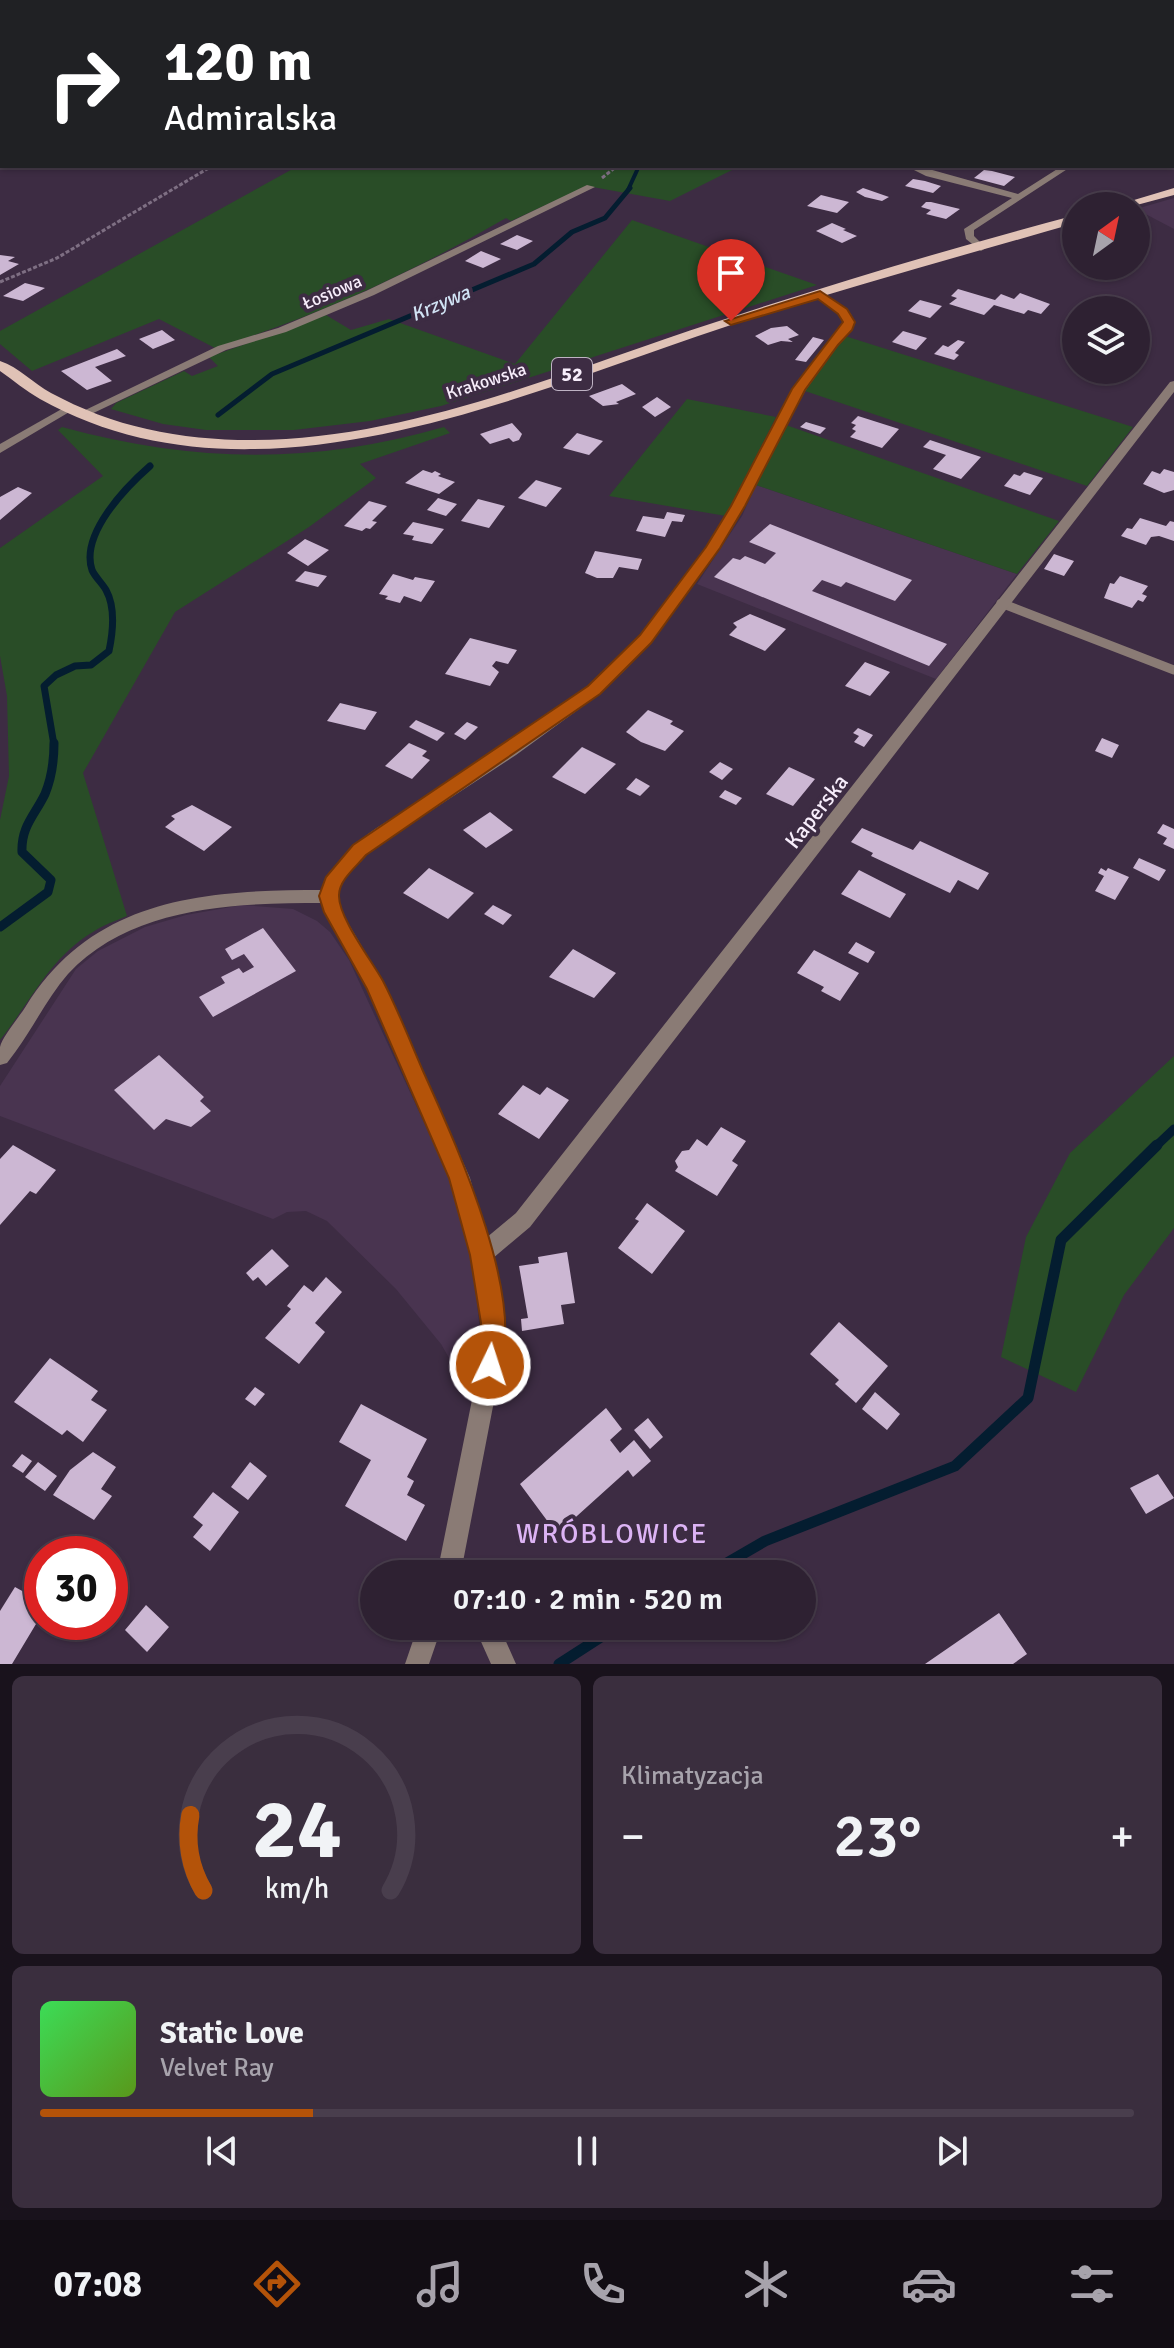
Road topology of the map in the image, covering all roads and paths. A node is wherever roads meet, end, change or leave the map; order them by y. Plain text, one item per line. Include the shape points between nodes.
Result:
1 (209, 168) edge
2 (915, 168) edge
3 (1065, 168) edge
4 (590, 187) dead end
5 (1174, 191) edge
6 (1019, 197) junction
7 (1150, 198) edge
8 (1062, 223) edge
9 (981, 248) junction
10 (0, 282) edge
11 (820, 294) junction
12 (0, 365) edge
13 (1174, 384) edge
14 (74, 412) junction
15 (0, 449) edge
16 (1001, 603) junction
17 (1174, 670) edge
18 (329, 896) junction
19 (0, 1057) edge
20 (481, 1255) junction
21 (452, 1560) edge
22 (425, 1640) edge
23 (493, 1640) edge
24 (417, 1664) edge
25 (504, 1664) edge

1 - 10 path via 57,258
2 - 6 street
3 - 6 street
4 - 14 street, Łosiowa via 347,304 222,348
5 - 7 main road
6 - 9 street via 969,229 969,237
8 - 9 main road, Krakowska / 52
9 - 11 main road, Krakowska / 52
11 - 14 main road, Krakowska / 52 via 439,417 357,435 212,441 152,434
11 - 18 street via 847,316 848,328 799,389 727,525 646,639 594,690 359,850 333,882
12 - 14 main road, Krakowska / 52
13 - 16 street, Kaperska
14 - 15 street, Łosiowa
16 - 17 lane
16 - 20 street, Kaperska via 523,1220
18 - 19 street via 221,901 124,925 72,960
18 - 20 street via 376,986 460,1178
20 - 21 street via 493,1323 490,1365
22 - 24 street
23 - 25 street

